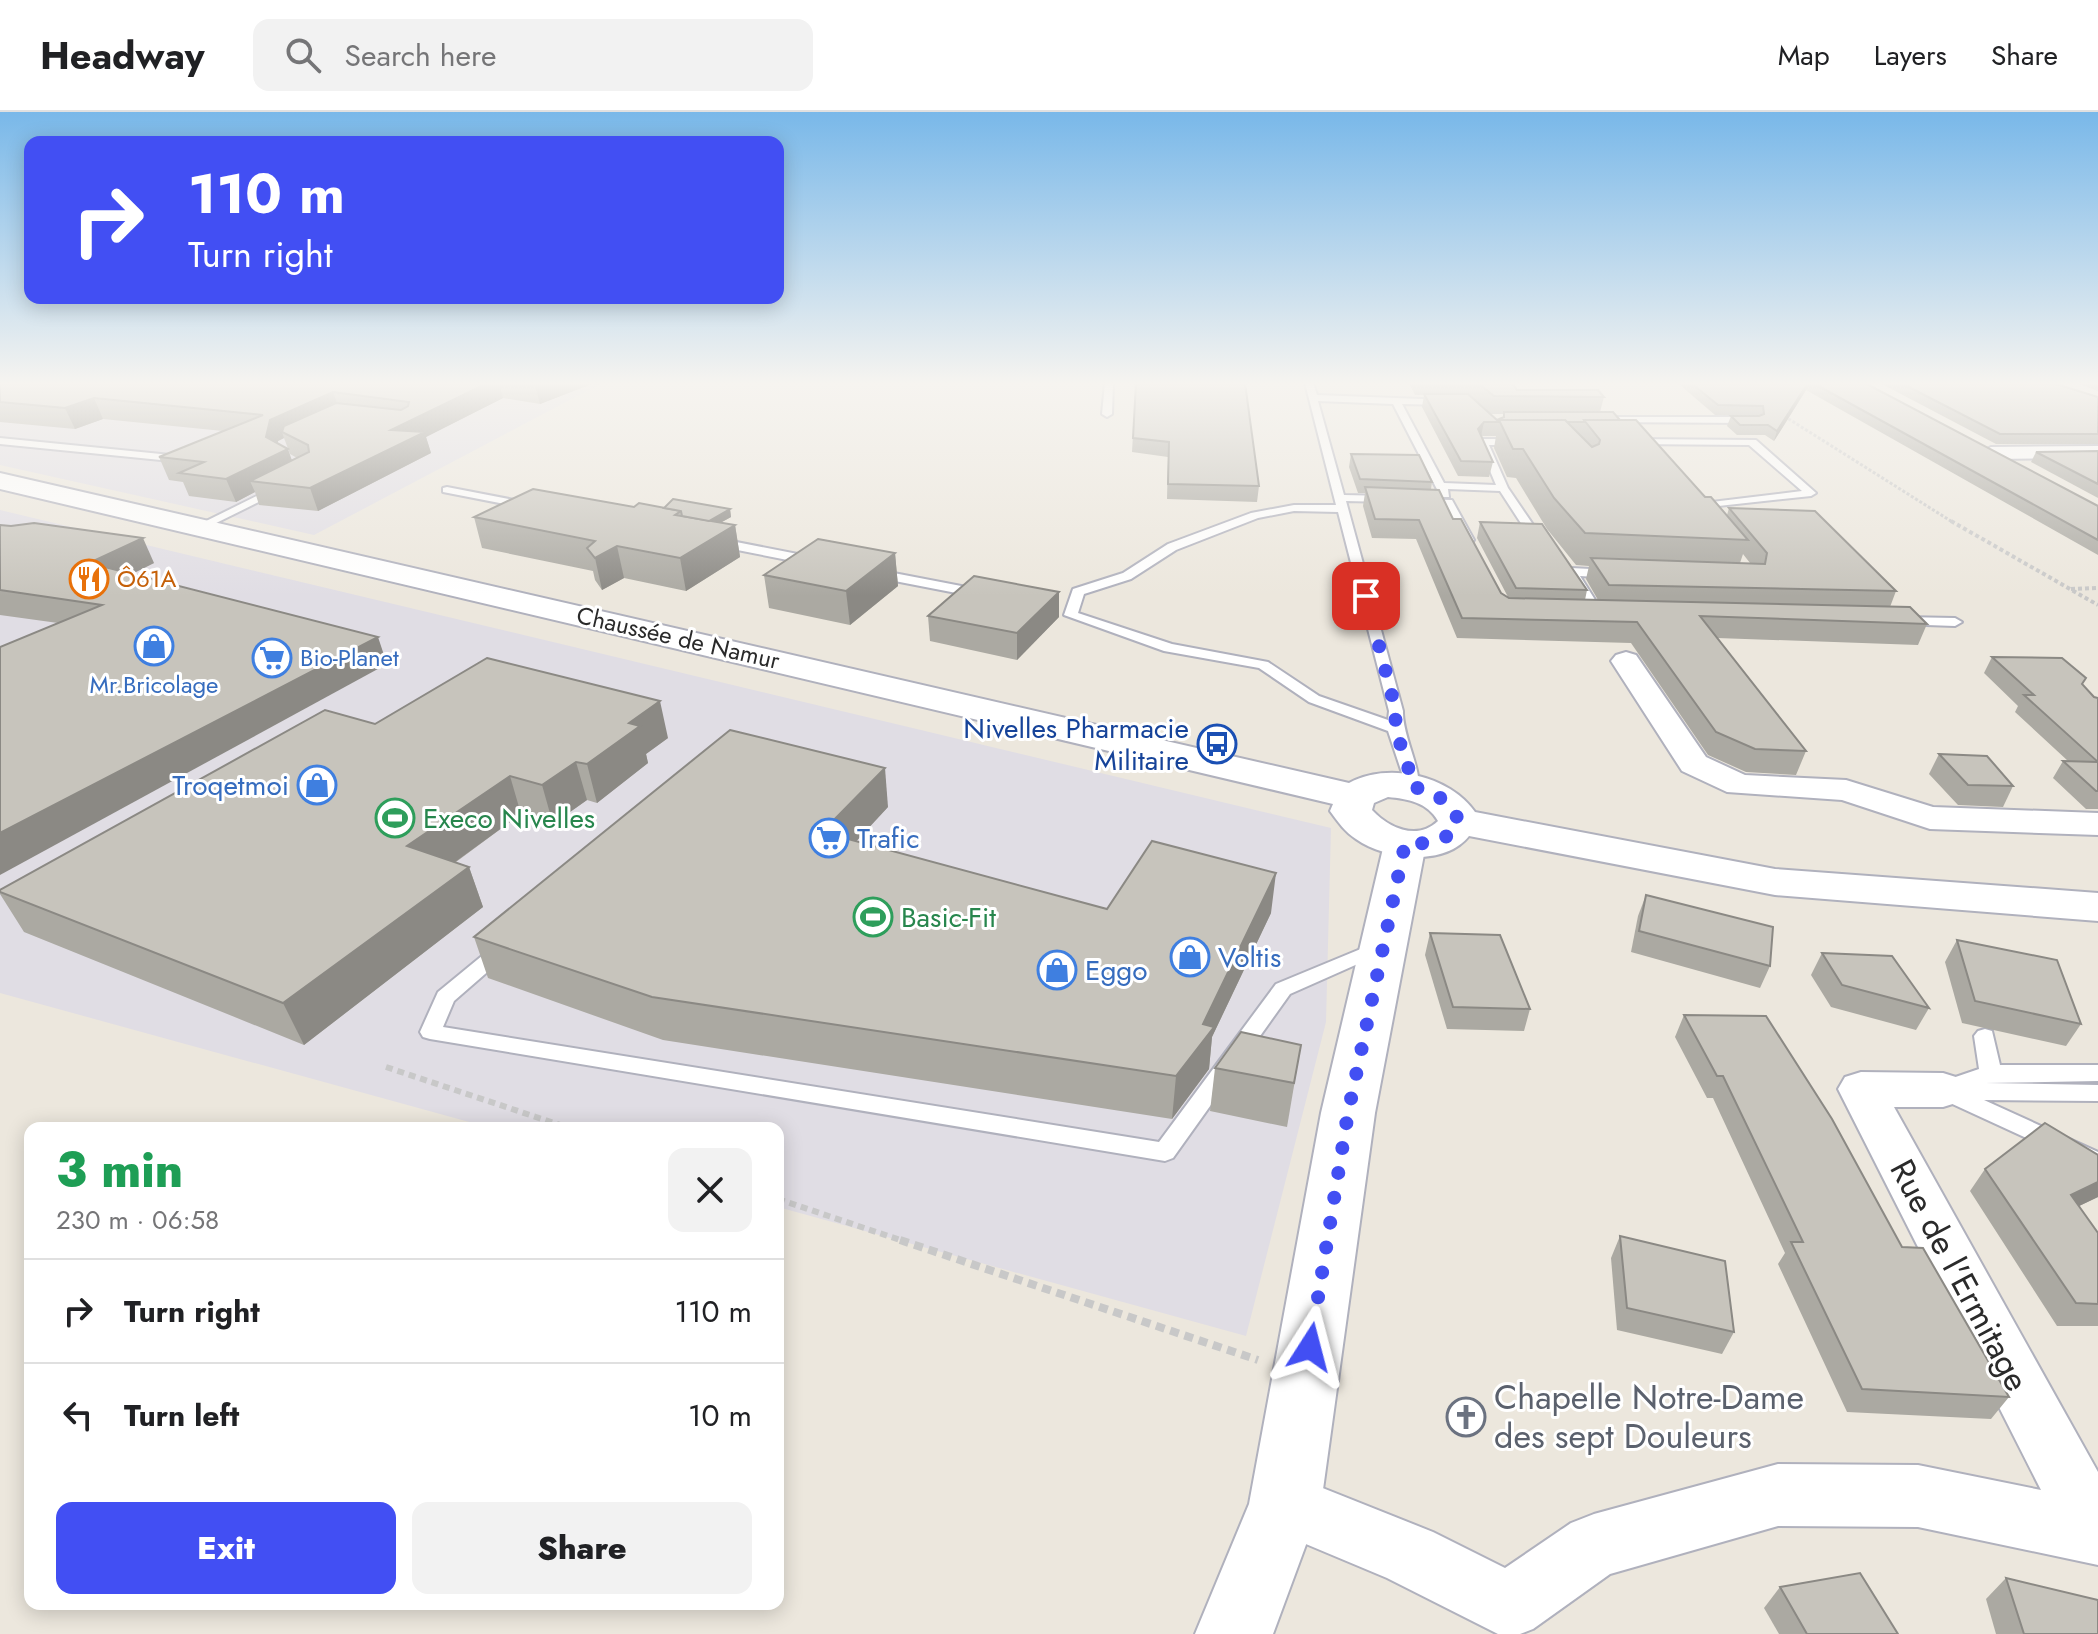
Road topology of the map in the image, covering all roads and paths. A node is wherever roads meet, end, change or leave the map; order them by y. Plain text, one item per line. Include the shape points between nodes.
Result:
1 (131, 454) edge
2 (1329, 454) edge
3 (1424, 454) edge
4 (1488, 454) edge
5 (1766, 454) edge
6 (1845, 454) edge
7 (1993, 454) edge
8 (171, 458) edge
9 (2031, 474) edge
10 (296, 479) edge
11 (0, 481) edge
12 (1441, 486) junction
13 (1503, 488) junction
14 (447, 490) dead end
15 (1686, 496) edge
16 (1448, 502) junction
17 (1342, 503) junction
18 (1695, 507) junction
19 (539, 508) edge
20 (1704, 519) edge
21 (198, 528) junction
22 (1518, 532) edge
23 (710, 541) edge
24 (1477, 557) edge
25 (834, 565) edge
26 (864, 571) edge
27 (1632, 574) edge
28 (2098, 588) edge
29 (2070, 589) junction
30 (1078, 592) junction
31 (988, 596) edge
32 (1064, 596) dead end
33 (2098, 605) edge
34 (1582, 614) edge
35 (1597, 614) junction
36 (1613, 615) edge
37 (1893, 621) edge
38 (1955, 622) dead end
39 (1626, 661) dead end
40 (1395, 728) junction
41 (1411, 786) junction
42 (1355, 797) junction
43 (1459, 822) junction
44 (2098, 824) edge
45 (1405, 844) junction
46 (2098, 907) edge
47 (516, 937) edge
48 (1383, 945) junction
49 (1985, 1036) dead end
50 (386, 1067) dead end
51 (2098, 1073) edge
52 (1966, 1082) junction
53 (2098, 1093) edge
54 (551, 1122) edge
55 (2098, 1162) edge
56 (784, 1201) edge
57 (1305, 1376) junction
58 (1285, 1504) junction
59 (2098, 1533) edge
60 (1510, 1619) edge
61 (1234, 1634) edge

1 - 8 lane
2 - 17 lane
3 - 12 lane
4 - 13 lane
5 - 18 lane via 1811,493
6 - 29 path
7 - 9 street
10 - 21 lane
11 - 21 main road, Chaussée de Namur
12 - 13 lane
12 - 16 lane
13 - 22 lane via 1536,533
14 - 19 lane
15 - 18 lane
16 - 17 lane
16 - 24 lane via 1469,530
17 - 30 lane via 1255,515 1172,547 1127,576
17 - 40 lane via 1396,711
18 - 20 lane
21 - 42 main road, Chaussée de Namur
23 - 25 lane
26 - 31 lane
27 - 35 lane via 1567,567
28 - 29 path
29 - 33 path
30 - 32 lane
30 - 40 lane via 1071,615 1169,648 1263,665 1314,699
34 - 35 lane
35 - 36 lane
37 - 38 lane
39 - 44 street via 1694,764 1739,785 1846,790 1930,818
40 - 41 lane
41 - 42 main road via 1388,785
41 - 43 main road via 1454,807
42 - 45 main road via 1351,811 1360,825
43 - 45 main road via 1452,835 1432,843
43 - 46 main road via 1775,882
45 - 48 main road
47 - 48 lane via 445,997 430,1032 1165,1152 1283,989
48 - 57 main road via 1348,1113
49 - 52 lane
50 - 54 path
51 - 52 lane
52 - 53 lane
52 - 55 lane
52 - 59 street, Rue de l'Ermitage via 1861,1089
56 - 57 path
57 - 58 main road
58 - 60 street via 1410,1555
58 - 61 main road
59 - 60 street via 1918,1496 1778,1495 1594,1546

